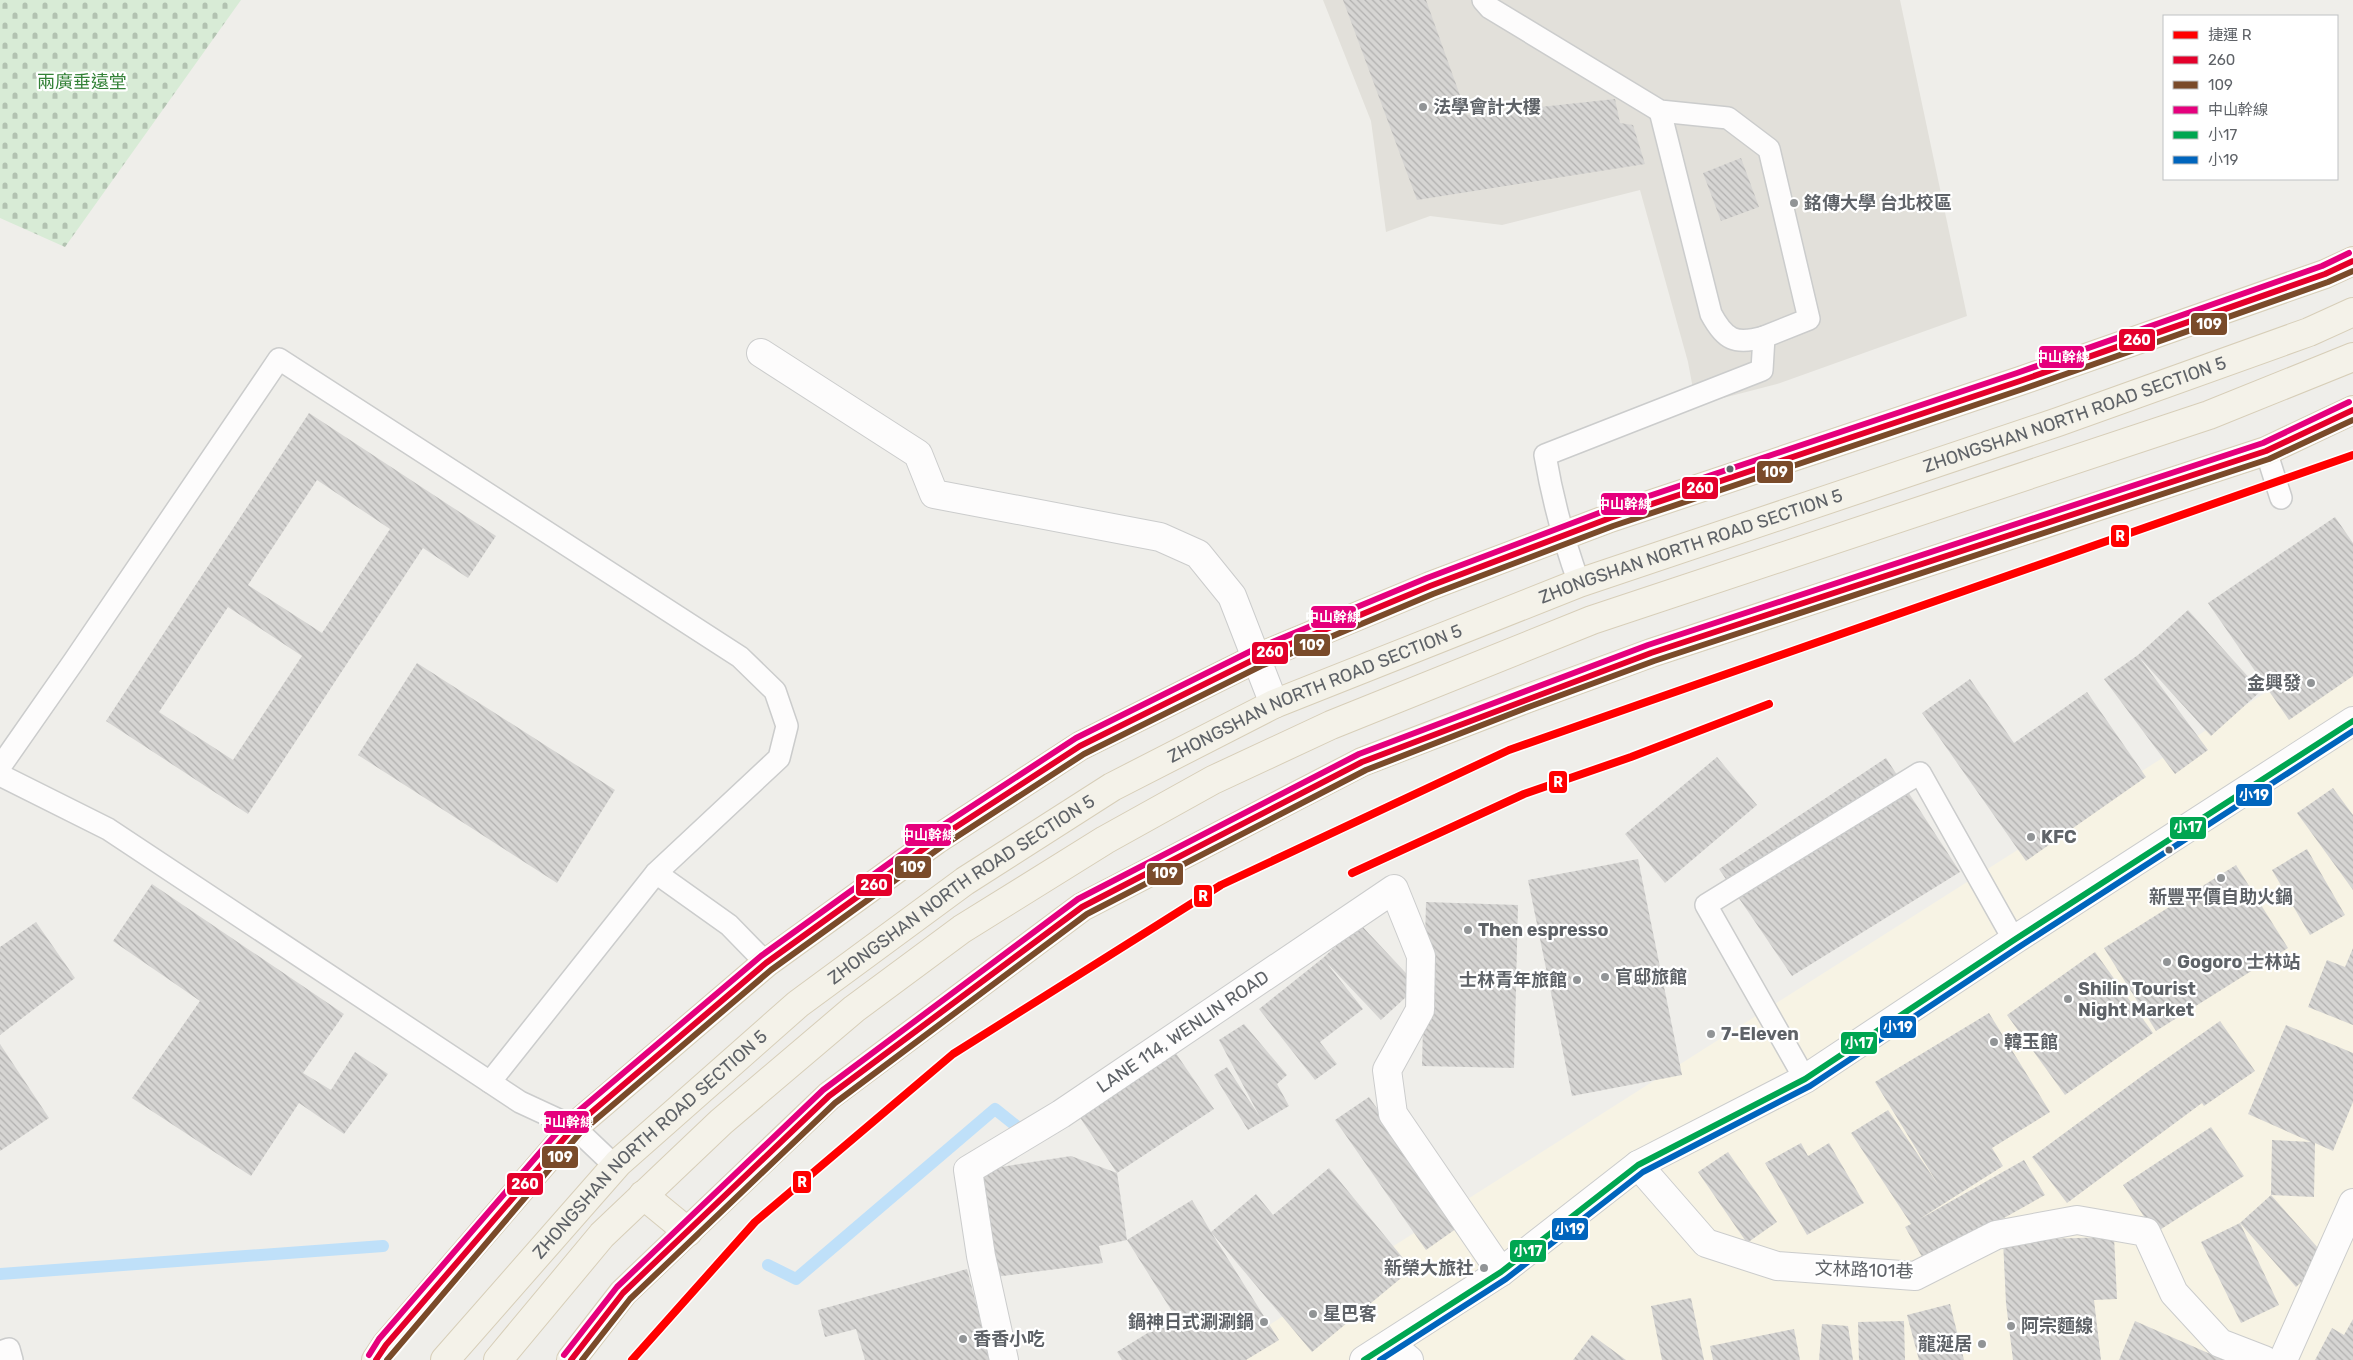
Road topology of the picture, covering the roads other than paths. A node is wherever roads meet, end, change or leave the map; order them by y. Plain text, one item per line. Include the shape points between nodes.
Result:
1 (1487, 4) edge
2 (1660, 111) junction
3 (2353, 261) edge
4 (2353, 312) edge
5 (1764, 336) junction
6 (761, 353) dead end
7 (2353, 357) edge
8 (2353, 410) edge
9 (2266, 452) junction
10 (2281, 498) dead end
11 (1562, 536) junction
12 (1579, 584) junction
13 (1257, 658) junction
14 (1274, 704) junction
15 (2353, 721) edge
16 (0, 767) edge
17 (0, 774) edge
18 (656, 873) junction
19 (2014, 940) junction
20 (766, 963) junction
21 (1804, 1079) junction
22 (490, 1082) junction
23 (574, 1127) junction
24 (1638, 1165) junction
25 (615, 1166) junction
26 (643, 1196) junction
27 (2353, 1203) edge
28 (688, 1232) junction
29 (1502, 1272) junction
30 (0, 1352) edge
31 (1399, 1352) edge
32 (12, 1360) edge
33 (376, 1360) edge
34 (445, 1360) edge
35 (498, 1360) edge
36 (571, 1360) edge
37 (1004, 1360) edge
38 (1364, 1360) edge
39 (2264, 1360) edge
40 (2283, 1360) edge

1 - 2 lane
2 - 5 lane via 1711,314 1720,330 1734,341
2 - 5 lane via 1728,118 1769,149 1809,319
3 - 11 main road via 2325,274 2020,381
4 - 12 main road, ZHONGSHAN NORTH ROAD SECTION 5 via 2309,332 2058,422
5 - 11 lane via 1762,370 1545,456
6 - 13 street via 918,454 934,494 1160,537 1198,554 1232,596
7 - 26 main road, ZHONGSHAN NORTH ROAD SECTION 5 via 2209,415 1592,620 1331,725 1213,780 1105,840 962,929 854,1009 721,1122
8 - 9 main road
9 - 10 lane
9 - 28 main road via 1650,653 1362,762 1082,907 829,1096
11 - 12 lane
11 - 13 main road via 1430,586
12 - 14 main road, ZHONGSHAN NORTH ROAD SECTION 5
13 - 14 street
13 - 20 main road via 1080,746 936,840
14 - 25 main road, ZHONGSHAN NORTH ROAD SECTION 5 via 1112,787 965,881 798,1004
15 - 19 street
16 - 18 lane via 278,359 740,657 775,691 787,726 779,758
17 - 22 lane via 108,829
18 - 20 lane via 728,925
18 - 22 lane
19 - 21 street
19 - 21 lane via 1920,773 1706,905
20 - 23 main road
21 - 24 street
22 - 23 lane via 520,1102
23 - 25 lane
23 - 33 main road
24 - 29 street
24 - 39 street, 文林路101巷 via 1706,1243 1778,1266 1915,1276 1996,1235 2077,1220 2146,1232 2174,1293 2220,1343
25 - 34 main road, ZHONGSHAN NORTH ROAD SECTION 5
26 - 28 main road
26 - 35 main road, ZHONGSHAN NORTH ROAD SECTION 5 via 602,1235
27 - 40 street
28 - 36 main road via 623,1293
29 - 31 street
29 - 37 street, LANE 114, WENLIN ROAD via 1394,1114 1387,1070 1420,1010 1421,956 1394,889 1061,1114 968,1170 981,1256
30 - 32 lane via 9,1349
31 - 38 street

